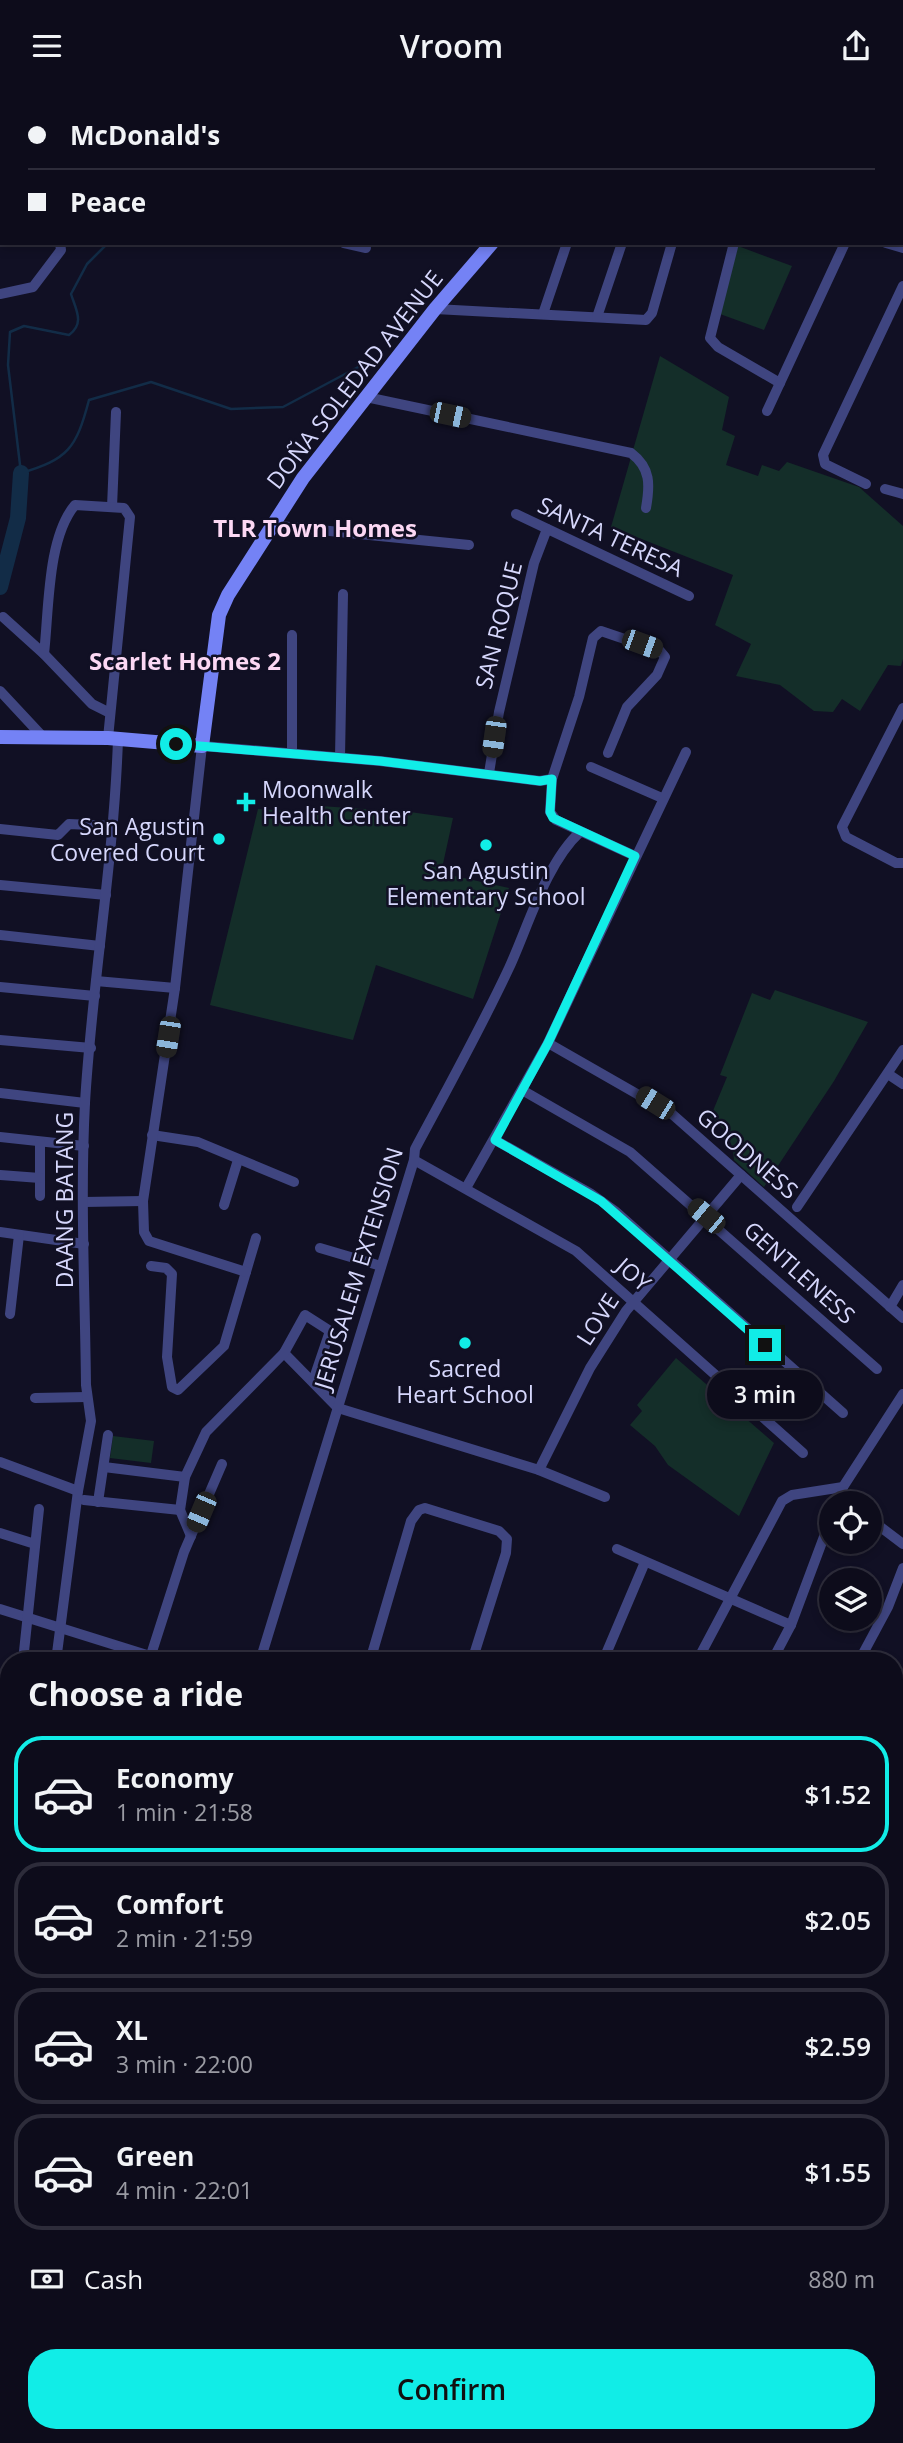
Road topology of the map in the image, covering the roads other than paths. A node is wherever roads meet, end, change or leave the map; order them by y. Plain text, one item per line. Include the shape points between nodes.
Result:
1 (60, 245) edge
2 (351, 245) edge
3 (490, 245) edge
4 (566, 245) edge
5 (621, 245) edge
6 (671, 245) edge
7 (733, 245) edge
8 (844, 245) edge
9 (366, 249) dead end
10 (903, 286) edge
11 (0, 294) edge
12 (441, 310) junction
13 (544, 314) junction
14 (597, 317) junction
15 (780, 383) junction
16 (366, 397) junction
17 (767, 411) dead end
18 (116, 412) dead end
19 (866, 484) dead end
20 (885, 489) dead end
21 (903, 494) edge
22 (112, 507) junction
23 (646, 508) dead end
24 (516, 514) dead end
25 (270, 525) junction
26 (547, 529) junction
27 (469, 545) dead end
28 (343, 594) dead end
29 (689, 596) dead end
30 (3, 617) dead end
31 (292, 635) dead end
32 (44, 654) junction
33 (0, 691) edge
34 (903, 708) edge
35 (110, 713) junction
36 (42, 736) junction
37 (0, 737) edge
38 (113, 738) junction
39 (202, 746) junction
40 (686, 752) dead end
41 (292, 753) junction
42 (608, 753) dead end
43 (340, 757) junction
44 (591, 767) dead end
45 (489, 773) junction
46 (552, 779) junction
47 (662, 798) junction
48 (113, 826) junction
49 (0, 829) edge
50 (580, 832) junction
51 (635, 856) junction
52 (903, 863) edge
53 (0, 885) edge
54 (106, 895) junction
55 (0, 935) edge
56 (100, 946) junction
57 (96, 981) junction
58 (0, 987) edge
59 (175, 988) junction
60 (95, 996) junction
61 (0, 1040) edge
62 (548, 1043) junction
63 (90, 1048) junction
64 (903, 1050) edge
65 (888, 1074) junction
66 (903, 1084) edge
67 (523, 1090) junction
68 (0, 1093) edge
69 (85, 1103) junction
70 (152, 1135) junction
71 (0, 1137) edge
72 (495, 1140) junction
73 (40, 1142) junction
74 (83, 1146) junction
75 (238, 1160) junction
76 (414, 1160) junction
77 (0, 1175) edge
78 (741, 1175) junction
79 (40, 1178) junction
80 (294, 1182) dead end
81 (466, 1188) junction
82 (40, 1196) dead end
83 (143, 1201) junction
84 (84, 1202) junction
85 (224, 1205) dead end
86 (797, 1207) dead end
87 (706, 1216) junction
88 (0, 1232) edge
89 (19, 1235) junction
90 (256, 1238) dead end
91 (84, 1244) junction
92 (320, 1248) dead end
93 (669, 1259) junction
94 (151, 1266) dead end
95 (381, 1266) junction
96 (246, 1272) junction
97 (903, 1286) edge
98 (633, 1301) junction
99 (890, 1307) junction
100 (10, 1314) dead end
101 (903, 1318) edge
102 (284, 1353) junction
103 (877, 1369) dead end
104 (313, 1381) junction
105 (903, 1394) edge
106 (87, 1397) junction
107 (35, 1398) dead end
108 (338, 1408) junction
109 (843, 1413) dead end
110 (108, 1435) dead end
111 (803, 1453) dead end
112 (0, 1462) edge
113 (222, 1464) dead end
114 (104, 1467) junction
115 (539, 1470) junction
116 (185, 1477) junction
117 (843, 1487) junction
118 (842, 1491) edge
119 (81, 1496) junction
120 (605, 1497) dead end
121 (98, 1502) junction
122 (39, 1509) dead end
123 (180, 1510) junction
124 (882, 1528) edge
125 (0, 1533) edge
126 (191, 1536) junction
127 (35, 1544) junction
128 (903, 1544) edge
129 (617, 1549) dead end
130 (819, 1550) edge
131 (645, 1562) junction
132 (903, 1568) edge
133 (729, 1599) junction
134 (0, 1609) edge
135 (27, 1617) junction
136 (791, 1625) junction
137 (60, 1627) junction
138 (24, 1652) edge
139 (57, 1652) edge
140 (133, 1652) edge
141 (152, 1652) edge
142 (263, 1652) edge
143 (373, 1652) edge
144 (475, 1652) edge
145 (607, 1652) edge
146 (702, 1652) edge
147 (777, 1652) edge
148 (864, 1652) edge

1 - 11 street via 33,287
2 - 9 street
3 - 12 main road, DOÑA SOLEDAD AVENUE
4 - 13 street
5 - 14 street
6 - 14 street via 649,318
7 - 15 street via 710,338 718,348
8 - 15 street
10 - 19 street via 823,455 825,464
12 - 13 street
12 - 16 main road, DOÑA SOLEDAD AVENUE
13 - 14 street
15 - 17 street
16 - 23 street via 631,453 648,473
16 - 25 main road, DOÑA SOLEDAD AVENUE
18 - 22 street
20 - 21 street
22 - 32 street via 75,505 65,519 56,550
22 - 35 street, DAANG BATANG via 124,508 130,517
24 - 26 street, SANTA TERESA
25 - 27 street
25 - 39 main road, DOÑA SOLEDAD AVENUE via 219,615
26 - 29 street, SANTA TERESA
26 - 45 street, SAN ROQUE via 519,625
28 - 43 street
30 - 32 street
31 - 41 street
32 - 35 street via 92,704
33 - 36 street
34 - 52 street via 842,827 846,837
35 - 38 street, DAANG BATANG
36 - 37 main road
36 - 38 main road
38 - 39 main road
38 - 48 street, DAANG BATANG
39 - 41 street
39 - 59 street
40 - 47 street
41 - 43 street
42 - 46 street via 626,707 657,675 665,657 660,651 605,631 597,632
43 - 45 street
44 - 47 street
45 - 46 street via 546,782
46 - 50 street via 551,815
47 - 51 street
48 - 49 street via 68,824 58,835
48 - 54 street, DAANG BATANG
50 - 51 street
50 - 76 street, JERUSALEM EXTENSION via 554,869 491,1007 415,1149
51 - 62 street
53 - 54 street
54 - 56 street, DAANG BATANG
55 - 56 street
56 - 57 street, DAANG BATANG
57 - 59 street
57 - 60 street, DAANG BATANG
58 - 60 street
59 - 70 street
60 - 63 street, DAANG BATANG
61 - 63 street
62 - 67 street
62 - 78 street, GOODNESS via 672,1114
63 - 69 street, DAANG BATANG
64 - 65 street
65 - 66 street
65 - 86 street
67 - 72 street
67 - 87 street, GENTLENESS via 630,1151
68 - 69 street
69 - 74 street, DAANG BATANG
70 - 75 street via 198,1142
70 - 83 street
71 - 73 street
72 - 81 street
72 - 93 street via 601,1201
73 - 74 street
73 - 79 street
74 - 84 street, DAANG BATANG
75 - 80 street
75 - 85 street
76 - 81 street, JOY
76 - 95 street, JERUSALEM EXTENSION
77 - 79 street
78 - 87 street, LOVE
78 - 99 street, GOODNESS
79 - 82 street
81 - 98 street, JOY via 576,1251
83 - 84 street
83 - 96 street via 146,1239
84 - 91 street, DAANG BATANG
87 - 93 street, LOVE
87 - 103 street, GENTLENESS
88 - 89 street
89 - 91 street
89 - 100 street
90 - 96 street
91 - 106 street, DAANG BATANG
92 - 95 street
93 - 98 street, LOVE
93 - 109 street
94 - 96 street via 166,1268 172,1275 168,1363 176,1390 224,1346
95 - 108 street, JERUSALEM EXTENSION
97 - 99 street
98 - 111 street, JOY
98 - 115 street, LOVE via 590,1368
99 - 101 street, GOODNESS
102 - 104 street
102 - 104 street via 305,1315 329,1329
102 - 116 street via 206,1432
104 - 108 street
105 - 117 street
106 - 107 street
106 - 119 street, DAANG BATANG via 90,1421
108 - 115 street
108 - 142 street, JERUSALEM EXTENSION
110 - 114 street
112 - 119 street
113 - 126 street
114 - 116 street
114 - 121 street
115 - 120 street
116 - 123 street
117 - 118 street
117 - 133 street via 792,1495 782,1501
119 - 121 street
119 - 137 street, DAANG BATANG
121 - 123 street
122 - 127 street
123 - 126 street
124 - 128 street
125 - 127 street
126 - 141 street
127 - 135 street
129 - 131 street
130 - 136 street
131 - 133 street
131 - 145 street
132 - 148 street
133 - 136 street
133 - 146 street
134 - 135 street
135 - 137 street
135 - 138 street
136 - 147 street
137 - 139 street, DAANG BATANG
137 - 140 street
143 - 144 street via 411,1521 419,1510 433,1508 499,1531 507,1539

